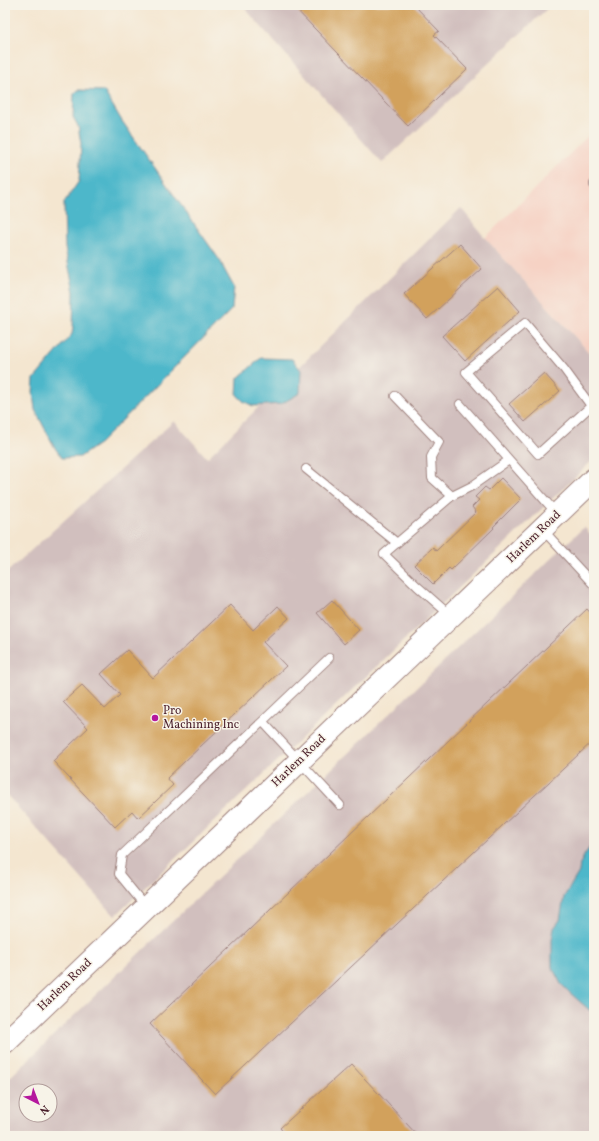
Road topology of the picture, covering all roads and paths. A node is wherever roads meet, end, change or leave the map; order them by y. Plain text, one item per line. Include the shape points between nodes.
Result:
1 (395, 396) dead end
2 (460, 404) dead end
3 (592, 408) edge
4 (509, 460) junction
5 (306, 469) dead end
6 (594, 479) edge
7 (452, 496) junction
8 (550, 522) junction
9 (397, 543) junction
10 (594, 586) edge
11 (451, 616) junction
12 (330, 658) dead end
13 (263, 722) junction
14 (300, 761) junction
15 (340, 805) dead end
16 (146, 908) junction
17 (5, 1043) edge

1 - 7 lane via 439,442 431,457 432,478
2 - 4 lane
3 - 3 lane via 538,454 466,372 525,323 564,369
4 - 7 lane via 472,486
4 - 8 lane
5 - 9 lane
6 - 8 main road, Harlem Road
7 - 9 lane
8 - 10 lane
8 - 11 main road, Harlem Road
9 - 11 lane via 384,554
11 - 14 main road, Harlem Road
12 - 13 lane
13 - 14 lane
13 - 16 lane via 122,855 119,874
14 - 15 lane
14 - 16 main road, Harlem Road
16 - 17 main road, Harlem Road

